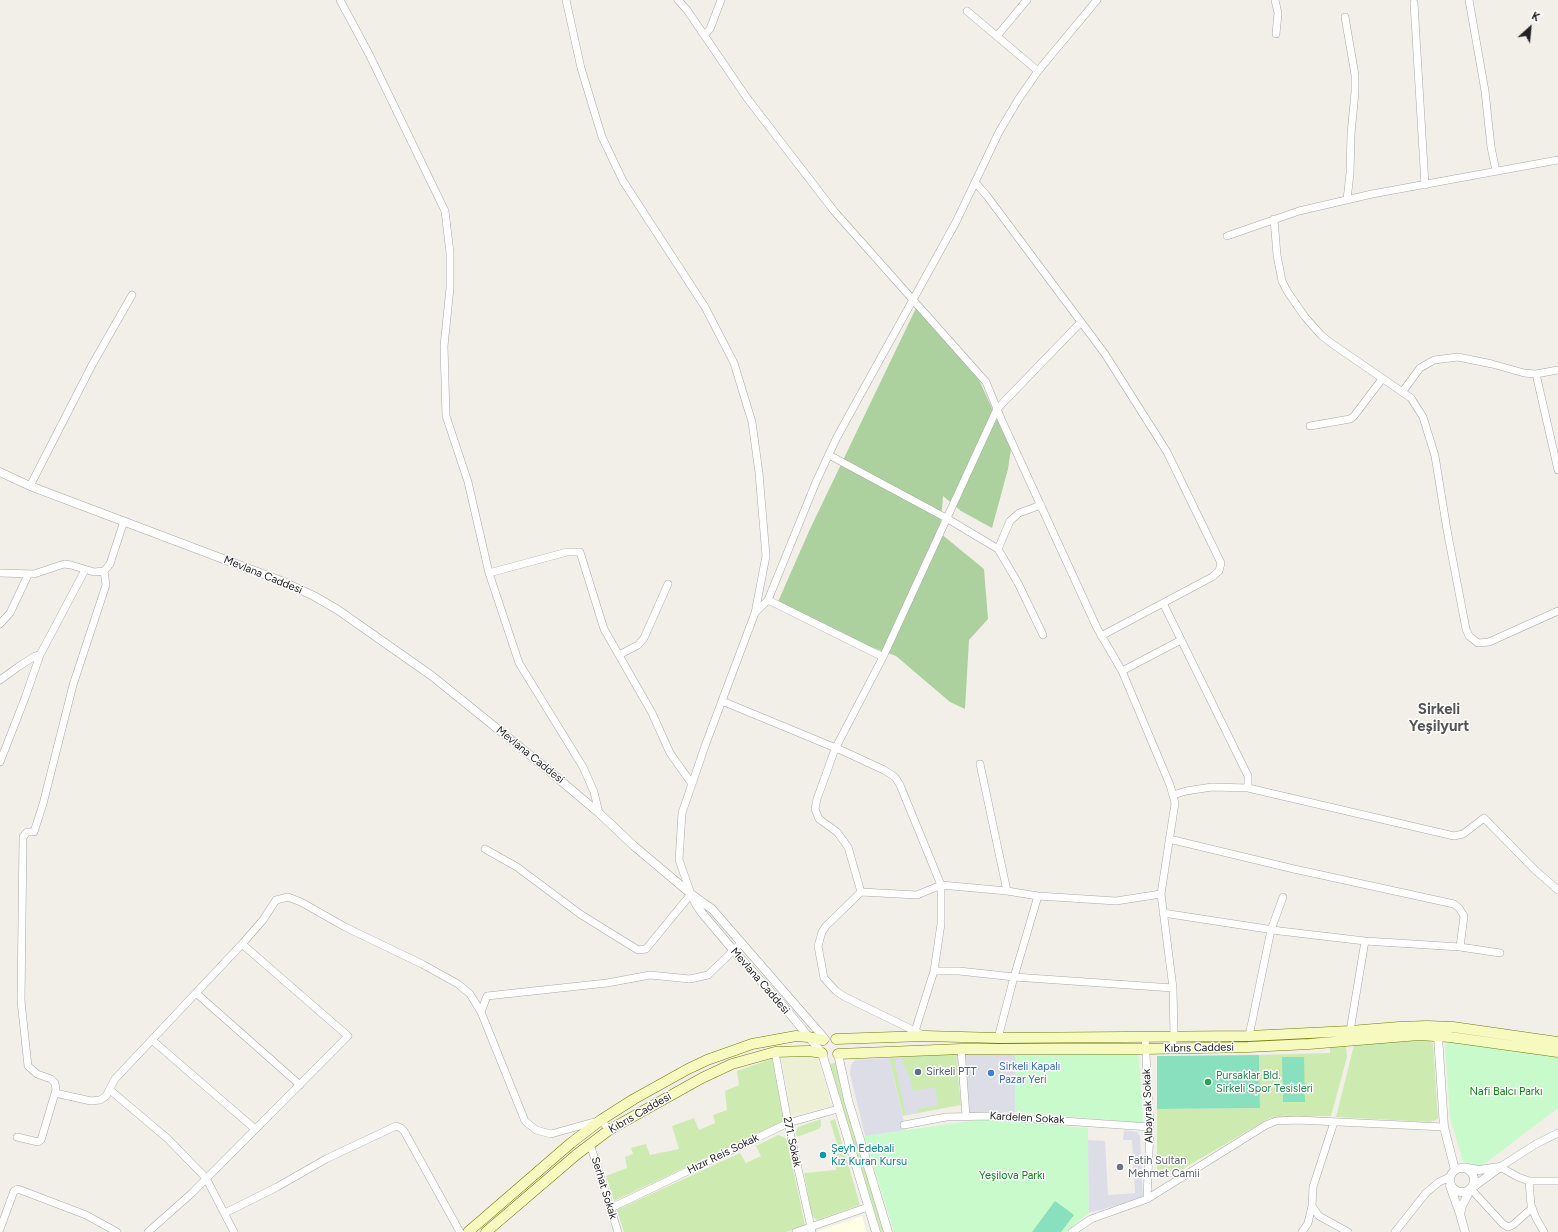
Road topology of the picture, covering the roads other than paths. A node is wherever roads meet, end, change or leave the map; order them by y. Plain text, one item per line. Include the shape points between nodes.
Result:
1 (340, 0) edge
2 (566, 0) edge
3 (678, 0) edge
4 (722, 0) edge
5 (1027, 0) edge
6 (1097, 0) edge
7 (1275, 0) edge
8 (1469, 0) edge
9 (1414, 3) dead end
10 (967, 11) dead end
11 (1345, 16) dead end
12 (1276, 34) dead end
13 (704, 36) junction
14 (997, 36) junction
15 (1038, 71) junction
16 (1558, 160) edge
17 (1496, 171) junction
18 (975, 182) junction
19 (1425, 185) junction
20 (1347, 200) junction
21 (1274, 219) junction
22 (1227, 236) dead end
23 (132, 296) dead end
24 (912, 300) junction
25 (1081, 322) junction
26 (1558, 370) edge
27 (1536, 374) junction
28 (1382, 379) junction
29 (1403, 391) junction
30 (998, 409) junction
31 (1310, 426) dead end
32 (829, 455) junction
33 (1558, 470) edge
34 (0, 472) edge
35 (30, 486) junction
36 (1041, 505) junction
37 (948, 519) junction
38 (124, 520) junction
39 (998, 549) junction
40 (85, 570) junction
41 (104, 571) junction
42 (0, 573) edge
43 (489, 573) junction
44 (28, 575) junction
45 (668, 584) dead end
46 (768, 600) junction
47 (1163, 603) junction
48 (1558, 611) edge
49 (755, 613) junction
50 (0, 624) edge
51 (1043, 635) dead end
52 (1101, 636) junction
53 (1181, 640) junction
54 (40, 655) junction
55 (619, 655) junction
56 (883, 656) junction
57 (1122, 670) junction
58 (0, 680) edge
59 (722, 701) junction
60 (835, 749) junction
61 (0, 762) edge
62 (980, 764) dead end
63 (692, 784) junction
64 (1248, 788) junction
65 (1173, 795) junction
66 (599, 813) junction
67 (1169, 838) junction
68 (485, 850) dead end
69 (941, 885) junction
70 (1558, 890) edge
71 (1008, 891) junction
72 (861, 892) junction
73 (691, 894) junction
74 (1161, 894) junction
75 (1038, 896) junction
76 (1283, 896) dead end
77 (1163, 913) junction
78 (1271, 930) junction
79 (1365, 941) junction
80 (741, 943) junction
81 (242, 944) junction
82 (1460, 947) junction
83 (734, 951) junction
84 (1500, 953) dead end
85 (934, 971) junction
86 (1014, 977) junction
87 (1173, 988) junction
88 (196, 993) junction
89 (481, 1012) junction
90 (914, 1031) junction
91 (1350, 1031) junction
92 (925, 1036) junction
93 (1174, 1036) junction
94 (1249, 1036) junction
95 (1438, 1036) junction
96 (808, 1037) junction
97 (1144, 1037) junction
98 (998, 1038) junction
99 (824, 1039) junction
100 (836, 1039) junction
101 (152, 1040) junction
102 (1558, 1042) edge
103 (1172, 1048) junction
104 (961, 1049) junction
105 (1146, 1049) junction
106 (775, 1052) junction
107 (1558, 1052) edge
108 (822, 1053) junction
109 (838, 1054) junction
110 (300, 1085) junction
111 (110, 1090) junction
112 (55, 1093) junction
113 (838, 1109) junction
114 (966, 1116) junction
115 (601, 1120) junction
116 (1334, 1122) junction
117 (788, 1123) junction
118 (904, 1125) dead end
119 (1150, 1126) junction
120 (1444, 1127) junction
121 (256, 1129) junction
122 (609, 1130) junction
123 (1558, 1133) edge
124 (17, 1137) dead end
125 (590, 1144) junction
126 (1466, 1168) junction
127 (1500, 1168) junction
128 (1452, 1176) junction
129 (206, 1178) junction
130 (1529, 1181) junction
131 (1558, 1182) edge
132 (1471, 1189) junction
133 (1147, 1199) junction
134 (1312, 1206) junction
135 (868, 1207) junction
136 (611, 1208) junction
137 (1532, 1208) junction
138 (225, 1213) junction
139 (1460, 1214) junction
140 (811, 1229) edge
141 (0, 1230) edge
142 (117, 1232) edge
143 (148, 1232) edge
144 (234, 1232) edge
145 (460, 1232) edge
146 (468, 1232) edge
147 (486, 1232) edge
148 (618, 1232) edge
149 (796, 1232) edge
150 (876, 1232) edge
151 (888, 1232) edge
152 (1072, 1232) edge
153 (1302, 1232) edge
154 (1348, 1232) edge
155 (1395, 1232) edge
156 (1466, 1232) edge
157 (1544, 1232) edge

1 - 43 street via 446,211 450,253 450,288 444,346 446,416 468,482
2 - 49 street via 581,68 602,137 623,181 705,307 734,363 752,422 766,556
3 - 13 street
4 - 13 street via 710,29
5 - 14 street
6 - 15 street
7 - 12 street via 1278,13
8 - 17 street
9 - 19 street
10 - 14 street
11 - 20 street via 1355,75
13 - 24 street via 747,98 834,211
14 - 15 street
15 - 18 street via 999,132
16 - 17 street
17 - 19 street
18 - 24 street via 956,222
18 - 25 street
19 - 20 street
20 - 21 street
21 - 22 street
21 - 28 street via 1278,267 1287,291 1305,318 1321,335
23 - 35 street via 92,365
24 - 30 street via 986,382
24 - 32 street
25 - 30 street
25 - 47 street via 1105,354 1167,452 1221,563 1219,571 1212,577
26 - 27 street
27 - 29 street via 1458,357 1434,360 1420,368
27 - 33 street
28 - 29 street
28 - 31 street via 1350,419
29 - 48 street via 1412,398 1423,417 1435,456 1469,636 1478,643 1489,642
30 - 36 street
30 - 37 street
32 - 37 street
32 - 46 street
34 - 35 street, Mevlana Caddesi
35 - 38 street, Mevlana Caddesi
36 - 39 street via 1019,514 1010,521
36 - 52 street
37 - 39 street
37 - 56 street
38 - 41 street via 110,564
38 - 66 street, Mevlana Caddesi via 284,582 338,610 432,676
39 - 51 street
40 - 41 street via 97,573
40 - 44 street via 64,564
40 - 54 street
41 - 112 street via 106,585 71,692 43,804 34,832 27,832 23,837 21,1001 28,1066 37,1074 51,1079 55,1083
42 - 44 street
43 - 55 street via 567,552 580,552 604,629
43 - 66 street via 519,663 583,767 594,792
44 - 50 street via 10,613
45 - 55 street via 644,638 638,645
46 - 49 street
46 - 56 street
47 - 52 street
47 - 53 street
49 - 59 street
52 - 57 street
53 - 57 street
53 - 64 street via 1248,776
54 - 58 street
54 - 61 street
55 - 63 street via 652,713 670,753
56 - 60 street
57 - 65 street
59 - 60 street
59 - 63 street
60 - 69 street via 884,770 898,781
60 - 72 street via 816,799 815,809 819,818 841,837 848,847
62 - 71 street
63 - 73 street via 682,813 679,860
64 - 65 street via 1212,787
64 - 70 street via 1454,836 1464,834 1484,818
65 - 67 street via 1175,803
66 - 73 street, Mevlana Caddesi
67 - 74 street
67 - 82 street via 1454,904 1464,916
68 - 73 street via 517,867 580,914 638,950 646,949
69 - 71 street
69 - 72 street via 917,895
69 - 85 street via 941,924
71 - 75 street
72 - 90 street via 822,932 818,946 824,978 836,992
73 - 80 street via 712,909
73 - 83 street, Mevlana Caddesi via 696,904
74 - 75 street via 1116,901
74 - 77 street
75 - 86 street
76 - 78 street
77 - 78 street
77 - 87 street
78 - 79 street
78 - 94 street
79 - 82 street
79 - 91 street
80 - 83 street
80 - 99 street
81 - 88 street
81 - 89 street via 276,900 291,898 458,984 470,994
81 - 110 street via 348,1036
82 - 84 street
83 - 89 street via 708,975 690,979 650,975 607,983 487,996
83 - 96 street, Mevlana Caddesi
85 - 86 street
85 - 90 street
86 - 87 street
86 - 98 street
87 - 93 street
88 - 101 street
88 - 110 street
89 - 115 street via 525,1121 536,1130 551,1134
90 - 92 street
91 - 94 main road
91 - 102 main road via 1399,1026 1438,1026
92 - 98 main road
92 - 100 main road
93 - 94 main road
93 - 97 main road
93 - 103 street
95 - 103 main road, Kıbrıs Caddesi via 1397,1036 1278,1046
95 - 107 main road, Kıbrıs Caddesi
95 - 120 street
96 - 99 main road
96 - 108 street, Mevlana Caddesi
96 - 115 main road via 783,1038 752,1044 707,1060
97 - 98 main road
97 - 105 street, Albayrak Sokak
99 - 100 main road
99 - 108 main road via 820,1048
100 - 109 main road via 840,1044
101 - 111 street via 115,1079
101 - 121 street
103 - 105 main road, Kıbrıs Caddesi
104 - 105 main road, Kıbrıs Caddesi
104 - 109 main road, Kıbrıs Caddesi
104 - 114 street
105 - 119 street, Albayrak Sokak
106 - 108 main road, Kıbrıs Caddesi
106 - 117 street, 271. Sokak
106 - 122 main road, Kıbrıs Caddesi via 717,1070
108 - 109 main road via 830,1057
108 - 113 street, Mevlana Caddesi
109 - 151 street via 848,1100
110 - 121 street
111 - 112 street via 103,1098 94,1101
111 - 129 street via 168,1139
112 - 124 street via 41,1140 38,1142
113 - 117 street, Hızır Reis Sokak
113 - 135 street, Mevlana Caddesi
114 - 118 street, Kardelen Sokak
114 - 119 street, Kardelen Sokak via 1016,1116
115 - 122 street
115 - 146 main road
116 - 120 street
116 - 133 street via 1283,1120 1270,1123
116 - 134 street via 1313,1187
117 - 136 street, Hızır Reis Sokak
117 - 140 street, 271. Sokak
119 - 133 street, Albayrak Sokak
120 - 128 street
121 - 129 street
122 - 125 main road, Kıbrıs Caddesi
123 - 127 street
125 - 136 street, Serhat Sokak
125 - 147 main road, Kıbrıs Caddesi
126 - 127 street
126 - 128 street via 1458,1168
126 - 132 street via 1474,1176
127 - 130 street
127 - 132 street
128 - 132 street via 1451,1186 1457,1192
128 - 139 street via 1450,1186
128 - 155 street via 1439,1182 1426,1193
129 - 138 street
129 - 143 street
130 - 131 street
130 - 137 street
132 - 137 street via 1508,1227 1513,1226
132 - 139 street
133 - 152 street via 1091,1219
134 - 153 street via 1308,1223
134 - 154 street via 1319,1216
135 - 140 street
135 - 150 street, Mevlana Caddesi
136 - 148 street, Serhat Sokak
137 - 157 street
138 - 144 street
138 - 145 street via 326,1159 396,1126 404,1131
139 - 156 street
140 - 149 street
141 - 142 street via 14,1190 18,1189 86,1215

